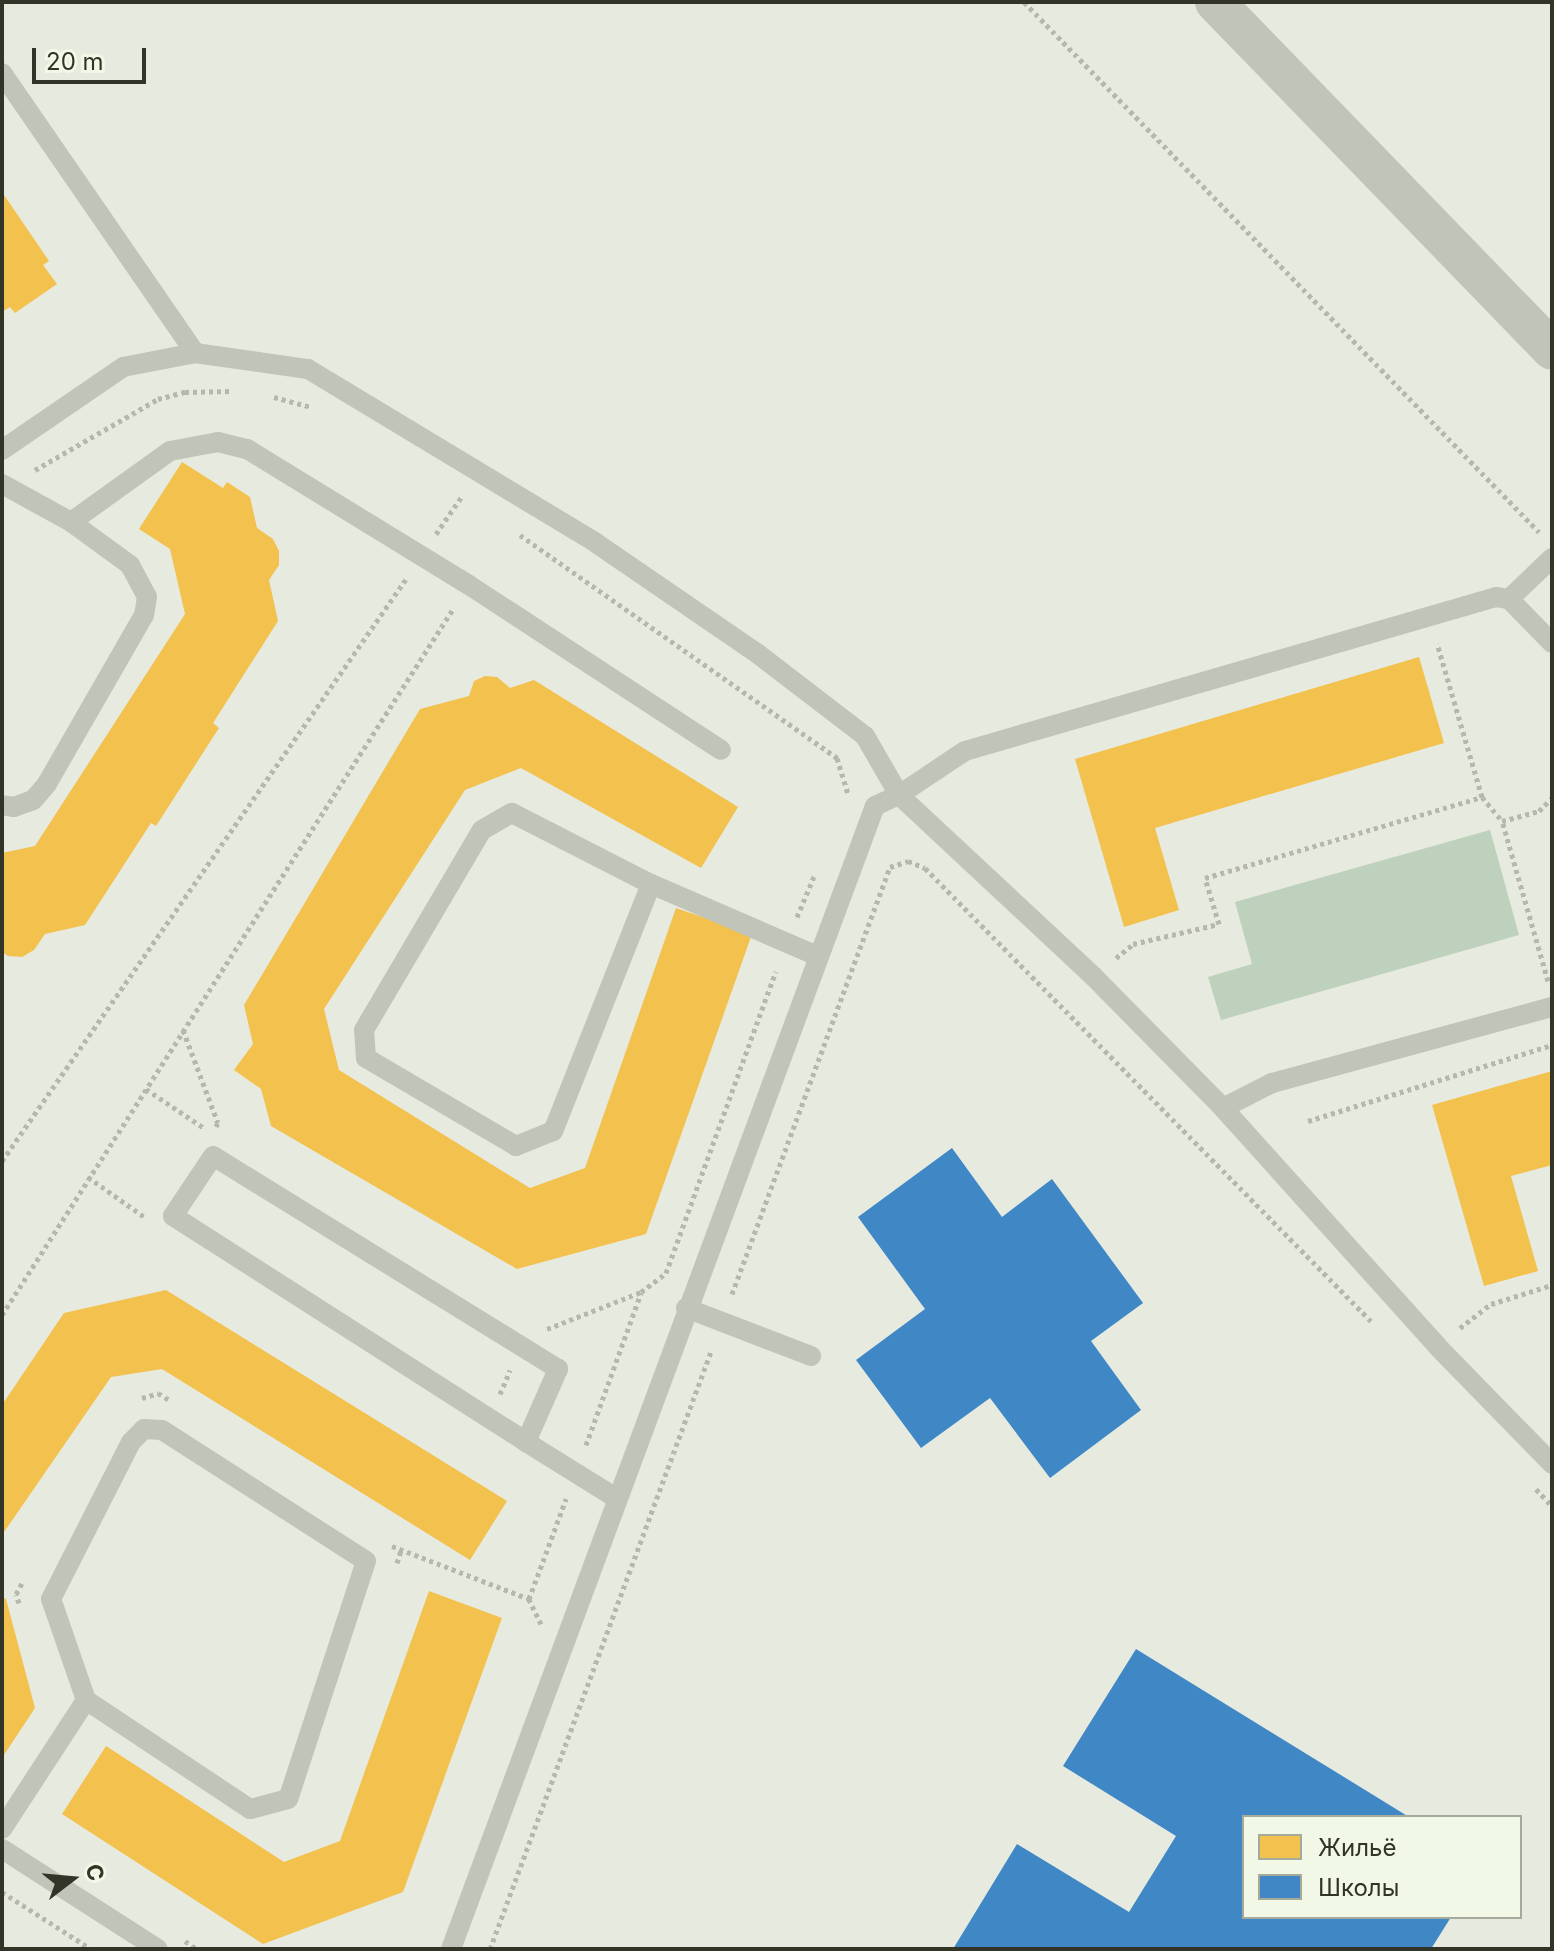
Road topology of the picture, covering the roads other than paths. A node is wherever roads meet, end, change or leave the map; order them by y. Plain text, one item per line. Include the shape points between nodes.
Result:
1 (1215, 2) edge
2 (2, 73) edge
3 (1552, 350) edge
4 (195, 353) junction
5 (2, 450) edge
6 (2, 484) edge
7 (71, 522) junction
8 (1552, 558) edge
9 (1509, 599) junction
10 (1552, 643) edge
11 (721, 750) dead end
12 (899, 795) junction
13 (2, 805) edge
14 (651, 884) junction
15 (817, 956) junction
16 (1552, 1007) edge
17 (1223, 1108) junction
18 (686, 1308) junction
19 (811, 1356) dead end
20 (526, 1442) junction
21 (1552, 1464) edge
22 (616, 1498) junction
23 (86, 1700) junction
24 (2, 1829) edge
25 (2, 1849) edge
26 (158, 1949) edge
27 (451, 1949) edge

1 - 3 street
2 - 4 lane
4 - 5 lane via 123,367
4 - 12 lane via 308,369 596,543 758,654 865,736
6 - 7 lane
7 - 11 lane via 170,451 218,442 247,449 422,555
7 - 13 lane via 130,565 147,597 144,615 47,784 33,800
8 - 9 lane
9 - 10 lane
9 - 12 lane via 1496,597 965,751
12 - 15 lane via 875,806
12 - 17 lane via 1094,977
14 - 14 lane via 512,813 482,830 364,1030 366,1058 516,1146 553,1131
14 - 15 lane
15 - 18 lane
16 - 17 lane via 1272,1083
17 - 21 lane via 1437,1346
18 - 19 lane
18 - 22 lane
20 - 20 lane via 173,1216 213,1156 558,1369
20 - 22 lane
22 - 27 lane
23 - 23 lane via 250,1809 288,1799 366,1561 162,1430 144,1429 131,1442 51,1599
23 - 24 lane
25 - 26 lane

